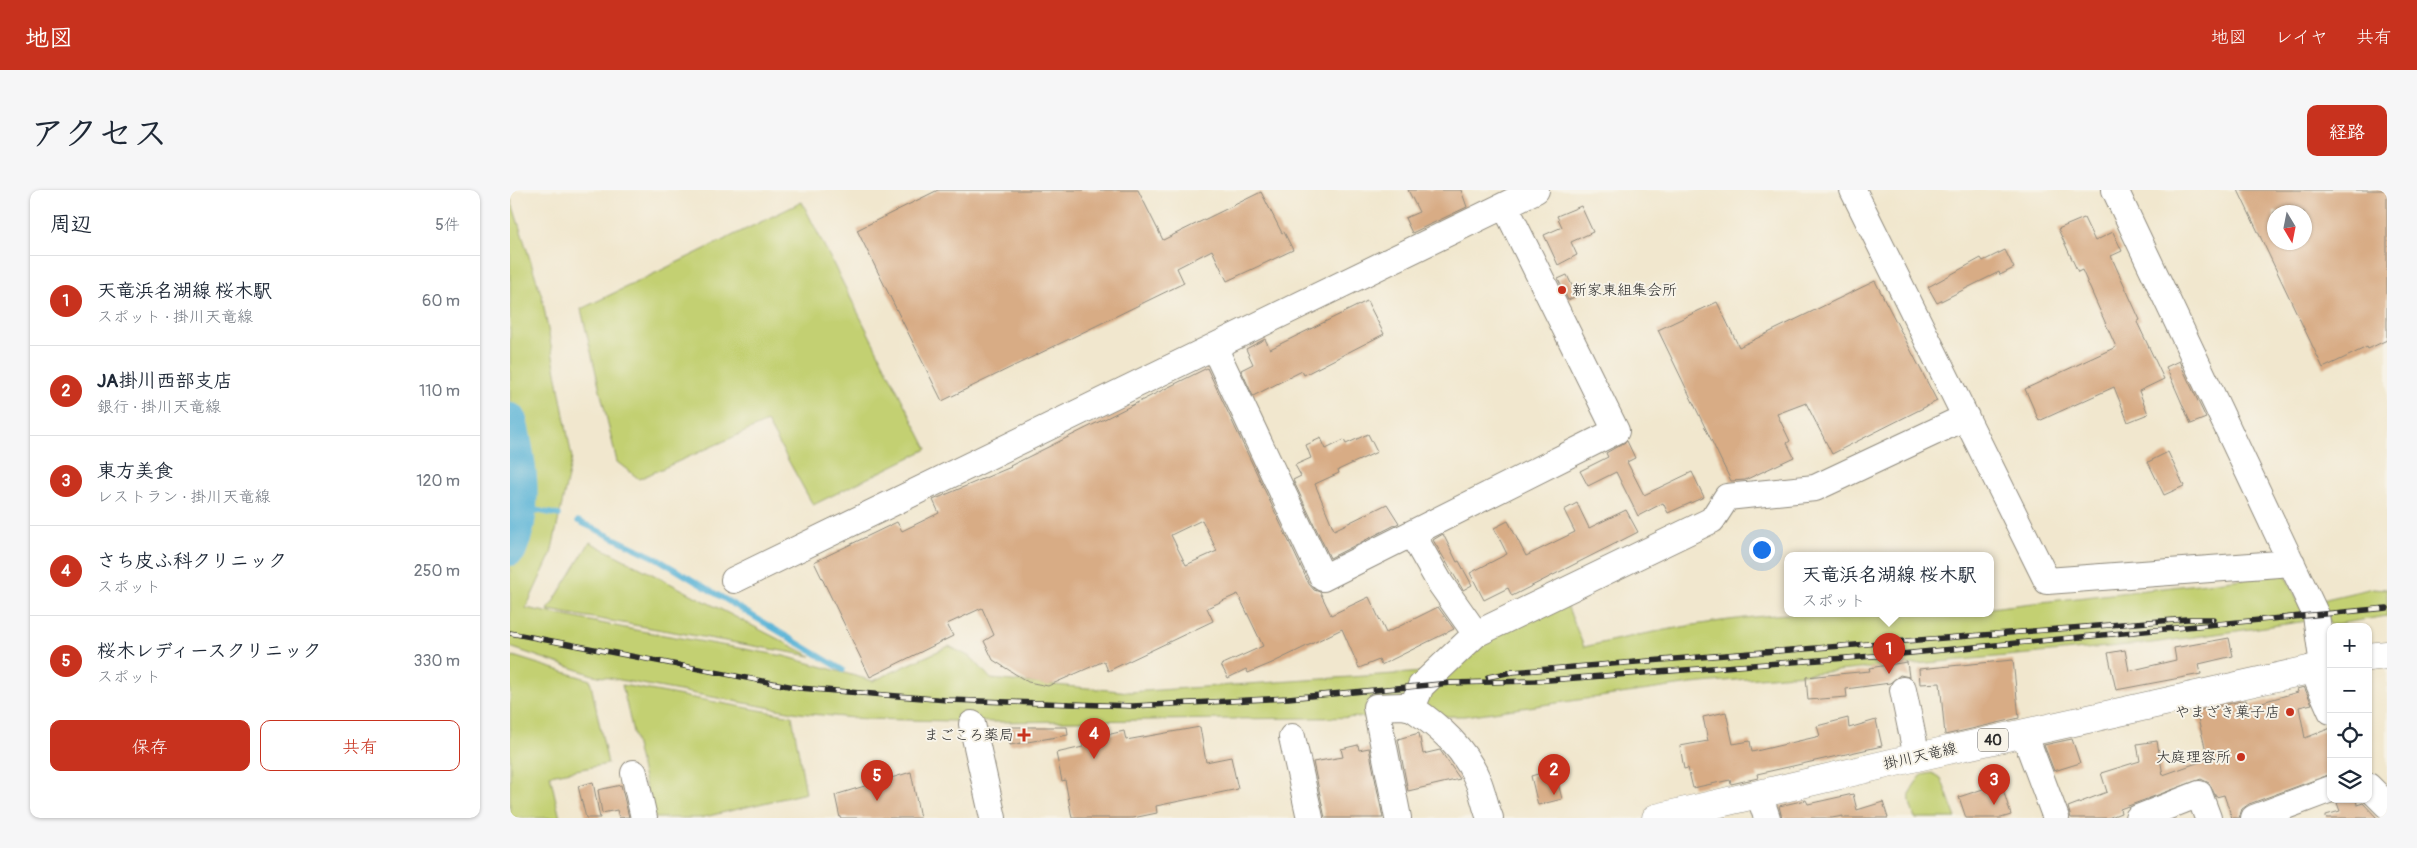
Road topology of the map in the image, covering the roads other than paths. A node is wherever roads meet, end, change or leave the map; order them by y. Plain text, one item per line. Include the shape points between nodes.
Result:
1 (1536, 190) edge
2 (1853, 190) edge
3 (2114, 190) edge
4 (1505, 206) junction
5 (1214, 347) junction
6 (1966, 417) junction
7 (1412, 534) junction
8 (2292, 564) junction
9 (734, 580) dead end
10 (1476, 634) junction
11 (2387, 654) edge
12 (2372, 656) edge
13 (2322, 666) edge
14 (1903, 690) dead end
15 (2327, 692) edge
16 (1412, 708) junction
17 (972, 724) dead end
18 (2024, 733) junction
19 (1292, 737) dead end
20 (1917, 757) junction
21 (634, 773) dead end
22 (2372, 790) edge
23 (2327, 791) edge
24 (2387, 805) edge
25 (1763, 806) edge
26 (644, 818) edge
27 (993, 818) edge
28 (1310, 818) edge
29 (1398, 818) edge
30 (1490, 818) edge
31 (1656, 818) edge
32 (2056, 818) edge
33 (2138, 818) edge
34 (2208, 818) edge
35 (2254, 818) edge

1 - 4 street
2 - 6 street
3 - 8 street
4 - 5 street
4 - 7 street via 1616,431
5 - 7 street via 1323,578
5 - 9 street
6 - 8 street via 2047,581
6 - 10 street via 1815,488 1727,497 1712,520
7 - 10 street
8 - 13 street via 2316,615
10 - 16 street via 1422,686
11 - 12 main road
13 - 15 street
13 - 18 main road, 掛川天竜線 / 40
14 - 20 street
16 - 29 street via 1376,707
16 - 30 street via 1436,724 1461,751 1478,781
17 - 27 street
18 - 20 main road, 掛川天竜線 / 40
18 - 32 street
19 - 28 street
20 - 25 main road, 掛川天竜線 / 40
21 - 26 street
22 - 24 street
23 - 35 street
25 - 31 main road, 掛川天竜線 / 40
33 - 34 street via 2198,794

